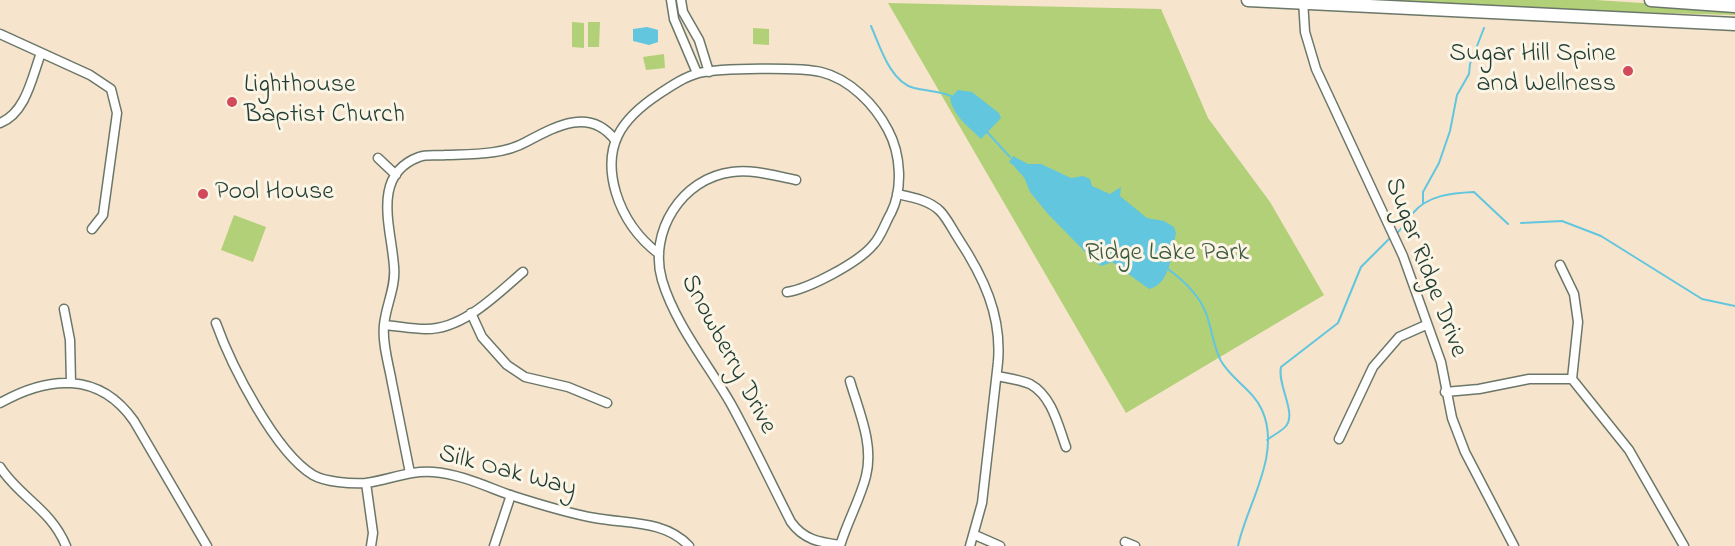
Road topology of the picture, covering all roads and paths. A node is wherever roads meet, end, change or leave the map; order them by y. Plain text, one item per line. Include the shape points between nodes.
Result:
1 (671, 0) edge
2 (681, 0) edge
3 (1248, 0) edge
4 (1651, 0) edge
5 (1303, 1) edge
6 (1735, 6) edge
7 (689, 21) junction
8 (1735, 24) edge
9 (677, 27) junction
10 (0, 34) edge
11 (41, 53) junction
12 (709, 72) junction
13 (698, 73) junction
14 (0, 123) edge
15 (615, 140) junction
16 (378, 158) dead end
17 (396, 175) junction
18 (796, 180) dead end
19 (897, 194) junction
20 (92, 229) dead end
21 (659, 254) junction
22 (1560, 265) dead end
23 (524, 272) dead end
24 (787, 292) dead end
25 (64, 309) dead end
26 (471, 313) junction
27 (216, 323) dead end
28 (384, 325) junction
29 (1426, 325) junction
30 (997, 376) junction
31 (1572, 379) junction
32 (850, 381) dead end
33 (70, 383) junction
34 (1445, 392) junction
35 (0, 403) edge
36 (607, 403) dead end
37 (1339, 438) dead end
38 (1066, 447) dead end
39 (0, 467) edge
40 (410, 473) junction
41 (366, 483) junction
42 (511, 495) junction
43 (975, 535) junction
44 (1125, 542) dead end
45 (66, 546) edge
46 (207, 546) edge
47 (371, 546) edge
48 (494, 546) edge
49 (689, 546) edge
50 (840, 546) edge
51 (970, 546) edge
52 (1000, 546) edge
53 (1135, 546) edge
54 (1514, 546) edge
55 (1684, 546) edge

1 - 9 street
2 - 7 street
3 - 5 highway
4 - 6 highway
5 - 8 highway
5 - 29 street, Sugar Ridge Drive via 1305,32 1316,69 1402,256
7 - 9 street
7 - 12 street
9 - 13 street
10 - 11 street
11 - 14 street via 21,106
11 - 20 street via 111,88 117,113 103,215
12 - 13 street
12 - 19 street via 821,72 856,90 881,116 893,140 899,174
13 - 15 street via 633,111
15 - 17 street via 608,130 578,120 562,123 518,146 477,154 420,156
15 - 21 street via 612,180 620,206 633,230
16 - 17 street
17 - 28 street via 388,190 386,208 394,287
18 - 21 street, Snowberry Drive via 750,171 710,179 677,202 662,230
19 - 24 street via 874,244 861,257
19 - 30 street via 939,210 974,262 993,303 1000,344
21 - 50 street, Snowberry Drive via 662,279 678,315 731,404 790,522 814,542
22 - 31 street via 1574,294 1578,321
23 - 26 street
25 - 33 street via 70,340
26 - 28 street via 446,326 427,329
26 - 36 street via 482,337 507,365 525,377 567,387
27 - 41 street, Silk Oak Way via 226,351 283,448 315,477
28 - 40 street
29 - 34 street, Sugar Ridge Drive via 1441,362
29 - 37 street via 1399,337 1373,366
30 - 38 street via 1029,383 1040,392 1051,407
30 - 43 street
31 - 34 street via 1529,379
31 - 55 street via 1629,450
32 - 50 street via 867,434 868,457 866,475
33 - 35 street via 44,383
33 - 46 street via 87,385 123,404
34 - 54 street, Sugar Ridge Drive via 1465,452
39 - 45 street via 40,506
40 - 41 street, Silk Oak Way
40 - 42 street, Silk Oak Way via 433,472 463,478
41 - 47 street via 373,533
42 - 48 street
42 - 49 street, Silk Oak Way via 593,517 668,530
43 - 51 street
43 - 52 street
44 - 53 street

